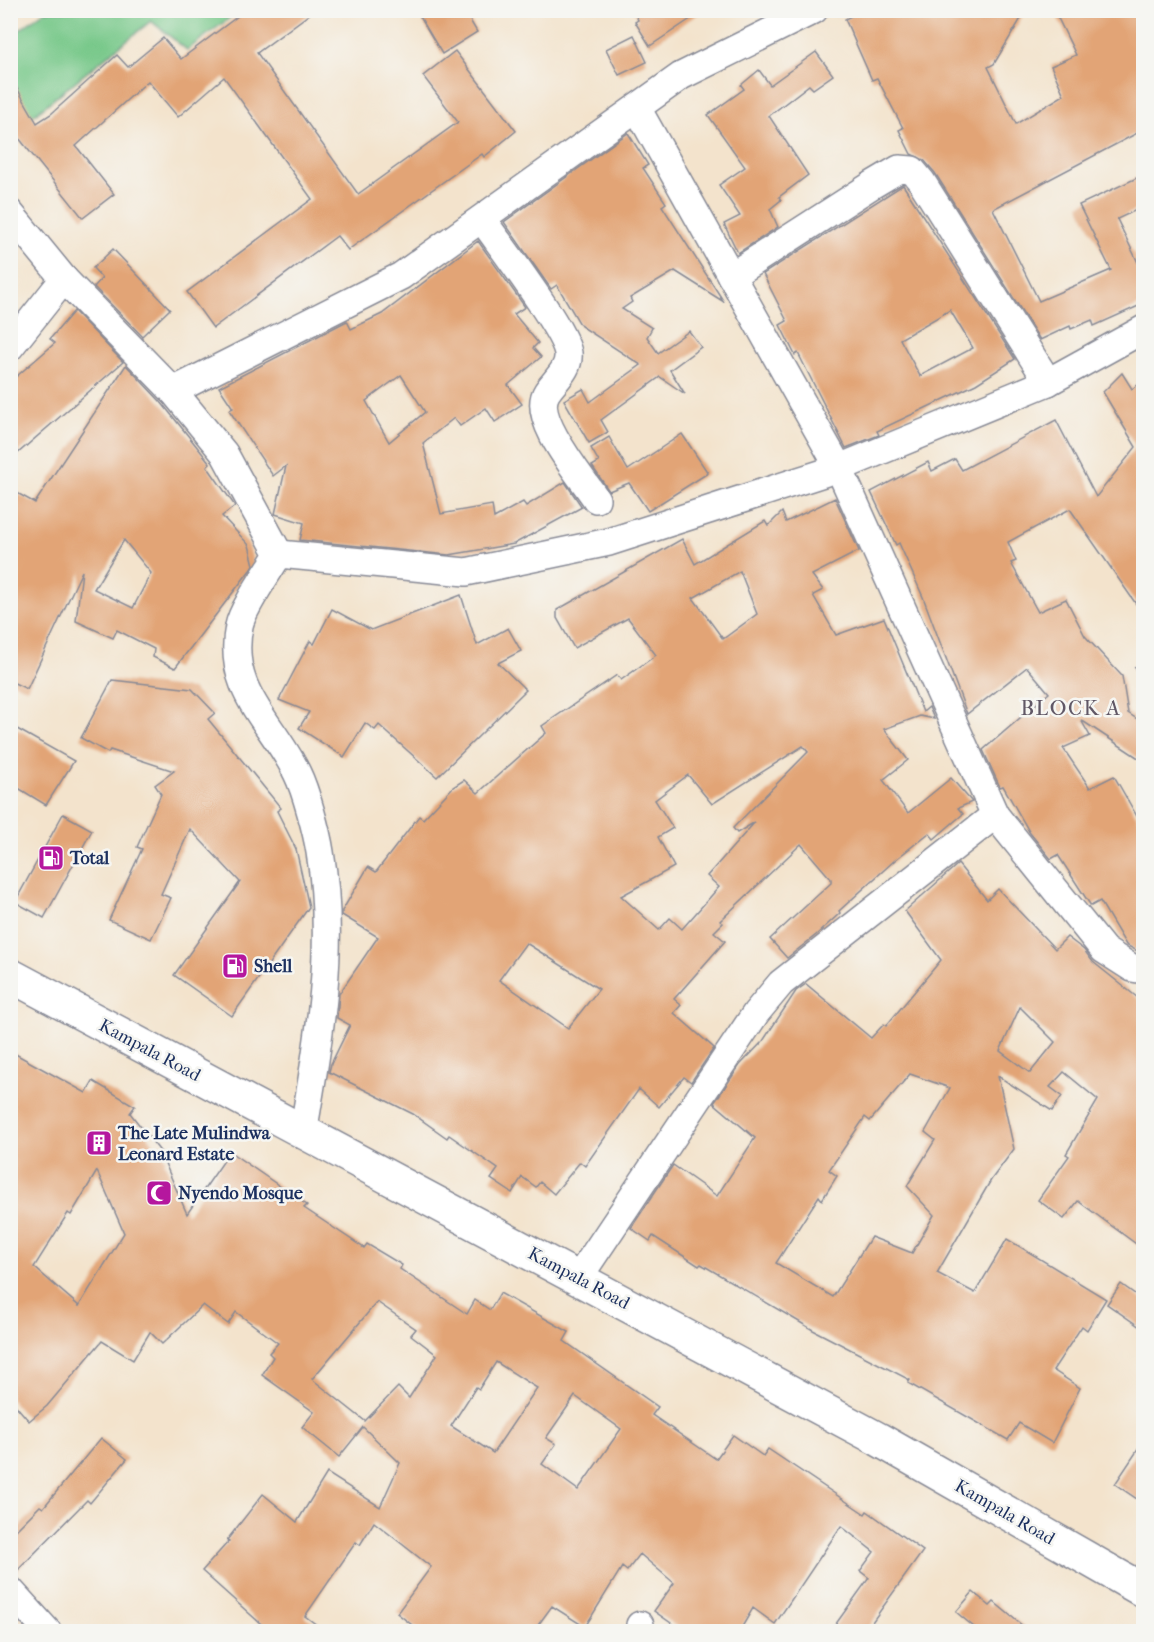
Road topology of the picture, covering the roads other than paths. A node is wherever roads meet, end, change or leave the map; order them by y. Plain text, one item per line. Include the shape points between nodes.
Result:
1 (814, 10) edge
2 (637, 108) junction
3 (10, 213) edge
4 (482, 219) junction
5 (731, 276) junction
6 (64, 279) junction
7 (1143, 329) edge
8 (10, 347) edge
9 (1048, 382) junction
10 (173, 391) junction
11 (839, 468) junction
12 (597, 499) dead end
13 (279, 554) junction
14 (995, 815) junction
15 (1143, 970) edge
16 (10, 975) edge
17 (303, 1134) junction
18 (579, 1277) junction
19 (10, 1590) edge
20 (1143, 1591) edge
21 (48, 1632) edge

1 - 2 street via 681,76
2 - 4 street
2 - 5 street
3 - 6 street
4 - 10 street via 401,276
4 - 12 street via 558,331 568,352 566,367 545,395 544,414 551,432
5 - 9 street via 872,185 900,169 912,170
5 - 11 street
6 - 8 street
6 - 10 street
7 - 9 street
9 - 11 street
10 - 13 street via 224,453
11 - 13 street via 609,542 466,572
11 - 14 street
13 - 17 street via 239,623 235,658 245,690 298,774 320,852 327,937 323,1004
14 - 15 street via 1104,950 1132,968
14 - 18 street via 781,983 756,1013
16 - 17 main road, Kampala Road
17 - 18 main road, Kampala Road
18 - 20 main road, Kampala Road via 878,1439
19 - 21 street

